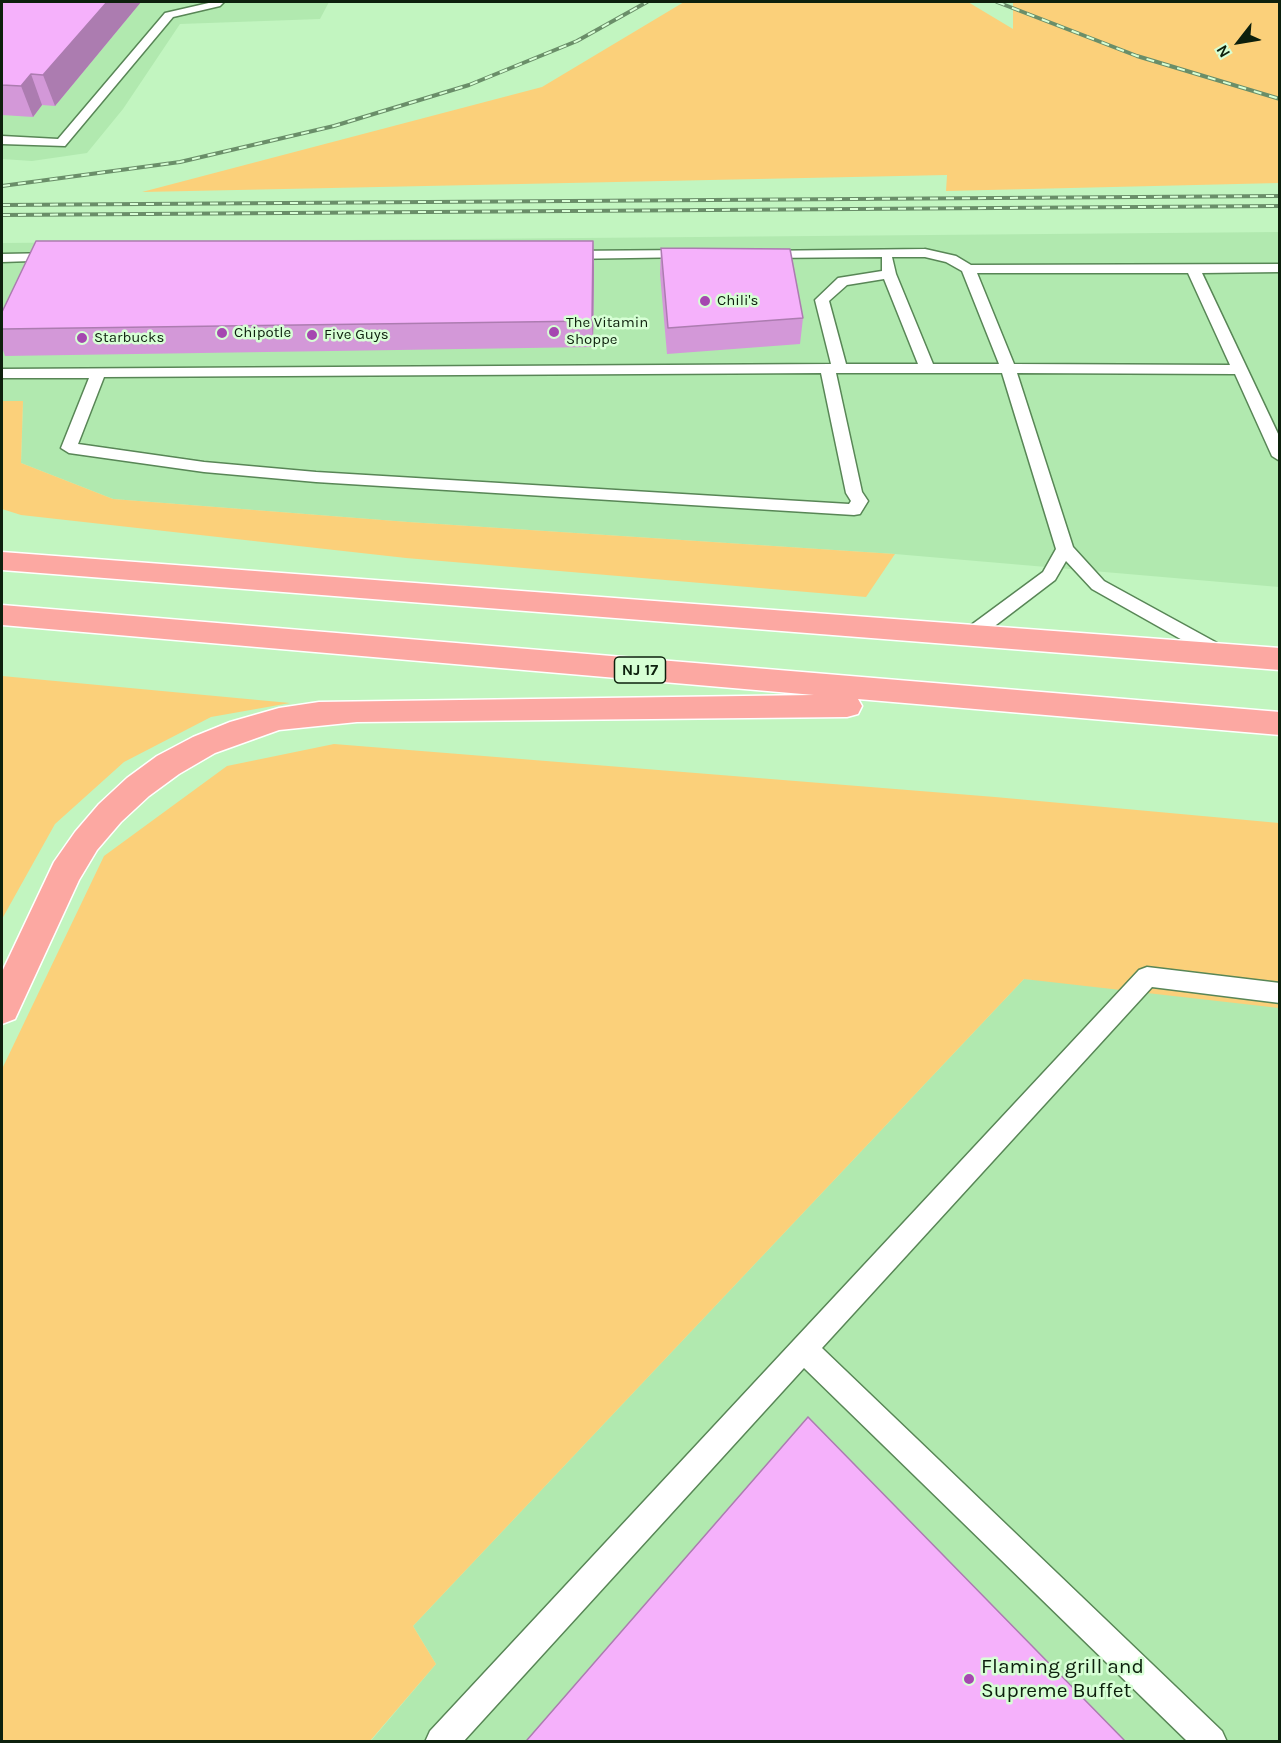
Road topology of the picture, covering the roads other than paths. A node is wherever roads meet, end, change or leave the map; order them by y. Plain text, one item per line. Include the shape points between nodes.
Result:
1 (219, 2) edge
2 (2, 140) edge
3 (886, 253) junction
4 (708, 254) edge
5 (743, 254) edge
6 (553, 255) edge
7 (29, 257) junction
8 (65, 257) edge
9 (2, 258) edge
10 (1280, 268) edge
11 (968, 269) junction
12 (1193, 269) junction
13 (889, 274) junction
14 (20, 276) edge
15 (834, 368) junction
16 (927, 368) junction
17 (1008, 369) junction
18 (1238, 370) junction
19 (98, 373) junction
20 (2, 374) edge
21 (1280, 456) edge
22 (1065, 549) junction
23 (7, 558) edge
24 (2, 615) edge
25 (969, 636) junction
26 (1222, 654) junction
27 (1280, 659) edge
28 (1038, 704) junction
29 (1280, 724) edge
30 (1280, 993) edge
31 (2, 1008) edge
32 (803, 1349) junction
33 (441, 1742) edge
34 (1210, 1742) edge

1 - 2 lane via 169,15 62,143
3 - 5 lane
3 - 11 lane via 925,253 951,259
3 - 13 lane
4 - 6 lane
7 - 8 lane
7 - 9 lane
7 - 14 lane
10 - 12 lane
11 - 12 lane
11 - 17 lane
12 - 18 lane
13 - 15 lane via 843,281 822,300
13 - 16 lane
15 - 16 lane
15 - 19 lane
15 - 19 lane via 854,493 860,501 854,510 316,477 204,467 69,448
16 - 17 lane
17 - 18 lane
17 - 22 lane
18 - 21 lane
19 - 20 lane
22 - 25 lane via 1049,576
22 - 26 lane via 1098,585
23 - 25 highway
24 - 28 highway, NJ 17
25 - 26 highway
26 - 27 highway
28 - 29 highway, NJ 17
28 - 31 highway via 357,711 289,717 242,730 168,765 110,813 66,872
30 - 32 lane via 1147,976
32 - 33 lane
32 - 34 lane

